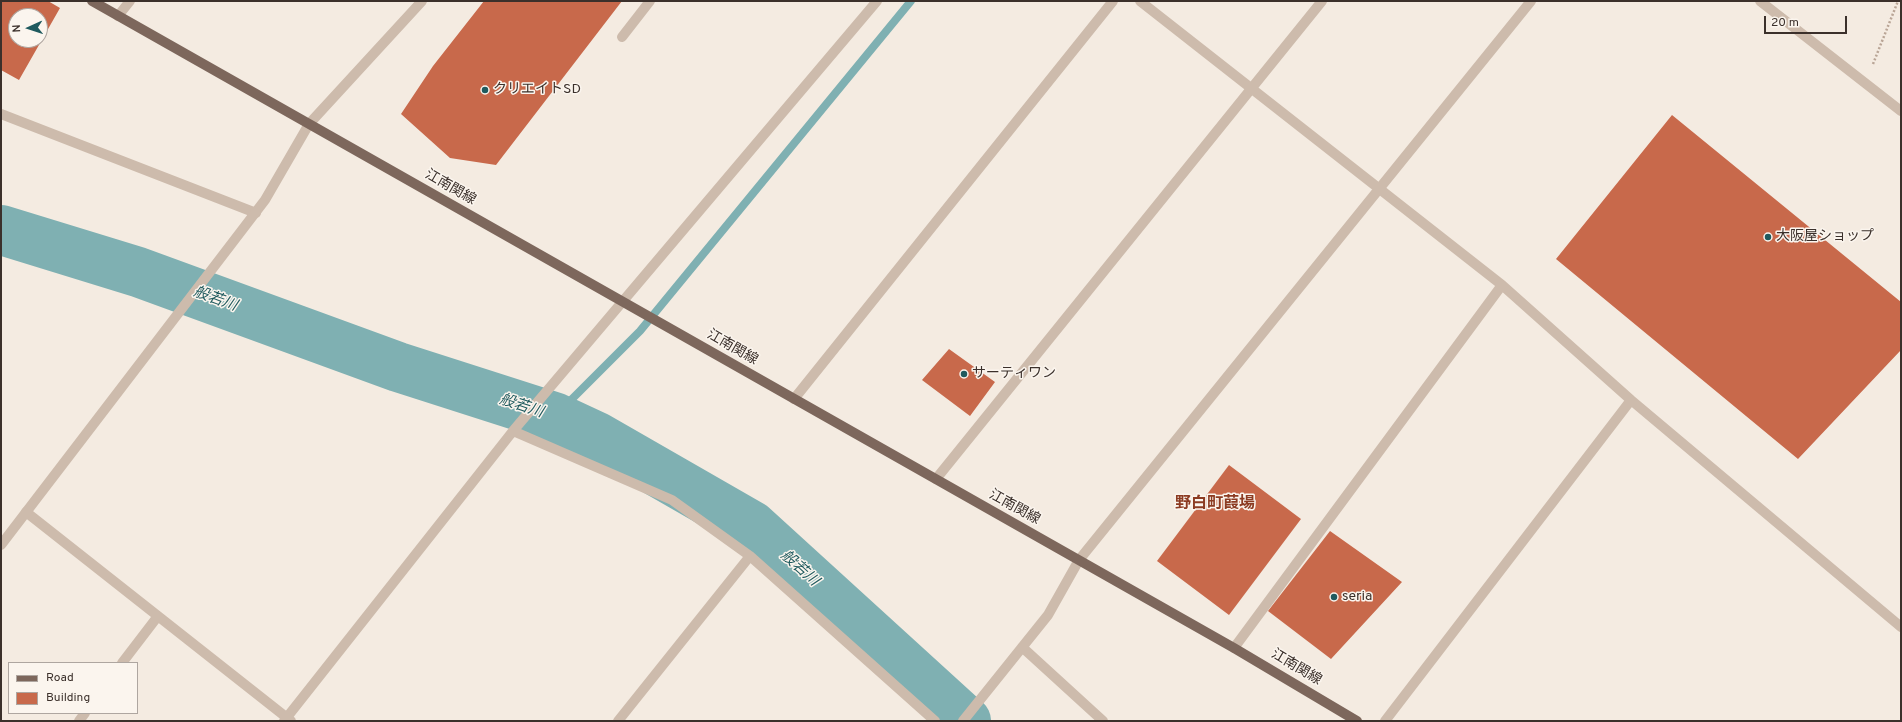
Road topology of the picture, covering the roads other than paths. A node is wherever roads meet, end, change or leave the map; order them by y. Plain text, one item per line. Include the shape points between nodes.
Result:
1 (92, 1) edge
2 (130, 1) edge
3 (422, 1) edge
4 (650, 1) edge
5 (877, 1) edge
6 (1113, 1) edge
7 (1140, 1) edge
8 (1322, 1) edge
9 (1531, 1) edge
10 (1760, 1) edge
11 (118, 16) junction
12 (622, 37) dead end
13 (1252, 89) junction
14 (1901, 111) edge
15 (1, 114) edge
16 (309, 124) junction
17 (1380, 189) junction
18 (256, 213) junction
19 (1502, 285) junction
20 (622, 302) junction
21 (794, 399) junction
22 (1631, 400) junction
23 (513, 430) junction
24 (936, 479) junction
25 (26, 512) junction
26 (1, 545) edge
27 (750, 556) junction
28 (1079, 560) junction
29 (158, 616) junction
30 (1901, 627) edge
31 (1022, 647) junction
32 (1234, 648) junction
33 (123, 662) edge
34 (287, 720) edge
35 (618, 721) edge
36 (935, 721) edge
37 (963, 721) edge
38 (1103, 721) edge
39 (1357, 721) edge
40 (1384, 721) edge

1 - 11 main road, 江南関線
2 - 11 street
3 - 16 street
4 - 12 street
5 - 20 street
6 - 21 street
7 - 13 street
8 - 13 street
9 - 17 street
10 - 14 street
11 - 16 main road, 江南関線
13 - 17 street
13 - 24 street
15 - 18 street
16 - 18 street
16 - 20 main road, 江南関線
17 - 19 street
17 - 28 street
18 - 25 street
19 - 22 street
19 - 32 street
20 - 21 main road, 江南関線
20 - 23 street
21 - 24 main road, 江南関線
22 - 30 street
22 - 40 street
23 - 27 street via 672,500
23 - 34 street
24 - 28 main road, 江南関線
25 - 26 street
25 - 29 street
27 - 35 street
27 - 36 street
28 - 31 street via 1048,614
28 - 32 main road, 江南関線
29 - 33 street
29 - 34 street
31 - 37 street
31 - 38 street
32 - 39 main road, 江南関線

